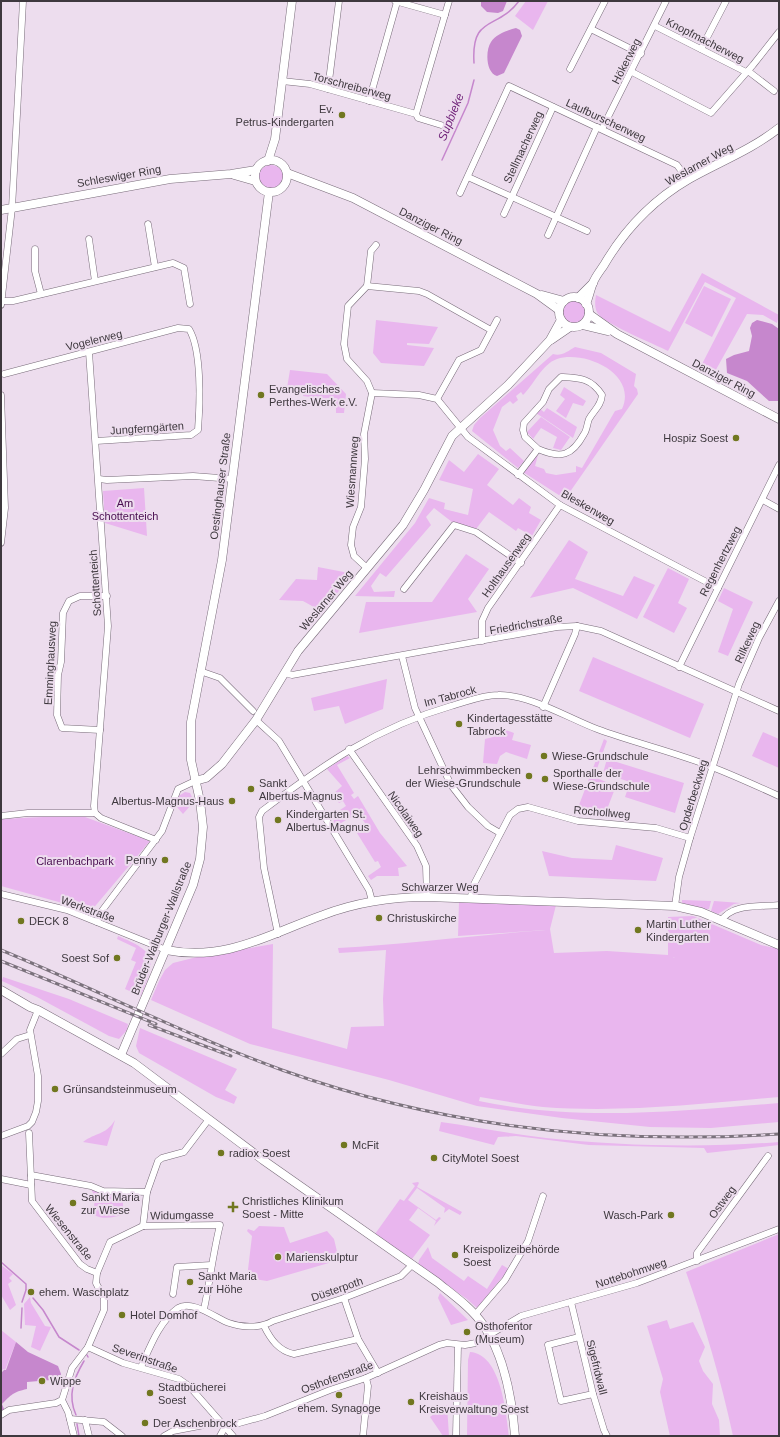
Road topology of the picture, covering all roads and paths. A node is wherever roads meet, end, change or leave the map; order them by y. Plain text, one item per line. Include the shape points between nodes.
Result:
1 (23, 1) edge
2 (292, 1) edge
3 (339, 1) edge
4 (395, 1) edge
5 (449, 1) edge
6 (605, 1) edge
7 (666, 1) edge
8 (726, 1) edge
9 (445, 15) junction
10 (654, 26) junction
11 (591, 29) junction
12 (779, 32) edge
13 (701, 49) junction
14 (640, 54) junction
15 (570, 69) dead end
16 (747, 71) junction
17 (632, 72) junction
18 (282, 80) junction
19 (328, 89) junction
20 (774, 91) dead end
21 (369, 101) junction
22 (553, 107) junction
23 (416, 114) junction
24 (442, 125) dead end
25 (599, 128) junction
26 (779, 128) edge
27 (275, 140) junction
28 (268, 161) junction
29 (278, 162) junction
30 (256, 170) junction
31 (287, 173) junction
32 (231, 174) junction
33 (468, 177) junction
34 (688, 180) junction
35 (256, 181) junction
36 (286, 183) junction
37 (312, 183) junction
38 (268, 192) junction
39 (460, 193) dead end
40 (512, 196) junction
41 (12, 208) junction
42 (1, 210) edge
43 (504, 214) dead end
44 (556, 217) junction
45 (148, 224) dead end
46 (586, 231) dead end
47 (548, 235) dead end
48 (88, 239) dead end
49 (376, 246) dead end
50 (35, 249) dead end
51 (155, 267) junction
52 (95, 282) junction
53 (593, 283) junction
54 (367, 286) junction
55 (41, 294) junction
56 (537, 294) junction
57 (578, 298) junction
58 (1, 301) edge
59 (564, 301) junction
60 (190, 304) dead end
61 (586, 304) junction
62 (1, 305) edge
63 (558, 310) junction
64 (589, 314) junction
65 (497, 320) dead end
66 (561, 320) junction
67 (583, 325) junction
68 (570, 327) junction
69 (491, 330) junction
70 (616, 334) junction
71 (550, 340) junction
72 (89, 352) junction
73 (2, 372) edge
74 (1, 380) edge
75 (372, 393) junction
76 (1, 395) edge
77 (437, 399) junction
78 (779, 419) edge
79 (462, 425) junction
80 (198, 430) joint
81 (96, 441) junction
82 (538, 449) junction
83 (779, 465) edge
84 (518, 475) junction
85 (99, 478) junction
86 (233, 479) junction
87 (763, 500) junction
88 (560, 505) junction
89 (779, 509) edge
90 (1, 543) edge
91 (521, 563) junction
92 (367, 568) junction
93 (718, 588) junction
94 (404, 589) dead end
95 (107, 596) junction
96 (779, 601) edge
97 (577, 626) junction
98 (482, 641) junction
99 (402, 656) junction
100 (679, 667) junction
101 (200, 671) junction
102 (285, 673) junction
103 (737, 692) junction
104 (543, 707) junction
105 (253, 711) dead end
106 (779, 711) edge
107 (418, 716) junction
108 (256, 720) junction
109 (100, 730) junction
110 (350, 749) junction
111 (712, 766) junction
112 (195, 782) junction
113 (302, 782) junction
114 (779, 796) edge
115 (95, 813) junction
116 (1, 816) edge
117 (500, 833) junction
118 (690, 838) junction
119 (156, 840) junction
120 (1, 894) edge
121 (427, 897) junction
122 (471, 898) junction
123 (372, 901) junction
124 (779, 905) edge
125 (675, 906) junction
126 (721, 921) junction
127 (98, 922) junction
128 (278, 934) junction
129 (779, 945) edge
130 (166, 950) junction
131 (1, 990) edge
132 (38, 1010) junction
133 (30, 1035) junction
134 (1, 1054) edge
135 (121, 1055) junction
136 (209, 1119) junction
137 (29, 1133) dead end
138 (1, 1136) edge
139 (768, 1156) dead end
140 (31, 1175) junction
141 (1, 1179) edge
142 (31, 1185) junction
143 (146, 1192) junction
144 (543, 1196) dead end
145 (143, 1226) junction
146 (779, 1229) edge
147 (697, 1261) junction
148 (211, 1265) junction
149 (412, 1265) junction
150 (97, 1273) junction
151 (173, 1294) dead end
152 (344, 1298) junction
153 (571, 1302) junction
154 (204, 1310) junction
155 (475, 1314) junction
156 (264, 1326) junction
157 (489, 1335) junction
158 (579, 1337) junction
159 (358, 1339) junction
160 (458, 1345) junction
161 (465, 1345) joint
162 (88, 1347) junction
163 (141, 1367) junction
164 (378, 1373) junction
165 (366, 1378) junction
166 (593, 1394) junction
167 (62, 1400) junction
168 (1, 1415) edge
169 (70, 1419) junction
170 (85, 1420) junction
171 (220, 1422) junction
172 (225, 1427) junction
173 (74, 1436) edge
174 (89, 1436) edge
175 (122, 1436) edge
176 (164, 1436) edge
177 (220, 1436) edge
178 (233, 1436) edge
179 (363, 1436) edge
180 (456, 1436) edge
181 (515, 1436) edge
182 (608, 1436) edge

1 - 41 street
2 - 18 street
3 - 19 street
4 - 9 street
4 - 21 street
5 - 9 street
6 - 11 street
7 - 10 street, Hökerweg
8 - 13 street
9 - 23 street
10 - 13 street, Knopfmacherweg
10 - 14 street, Hökerweg
11 - 14 street
11 - 15 street
12 - 16 street
13 - 16 street, Knopfmacherweg
14 - 17 street, Hökerweg
16 - 17 street via 711,113
16 - 20 street, Knopfmacherweg
17 - 25 street, Hökerweg
18 - 19 street, Torschreiberweg
18 - 27 street
19 - 21 street, Torschreiberweg
21 - 23 street, Torschreiberweg
22 - 25 street, Laufburschenweg
22 - 33 street, Laufburschenweg via 509,86
22 - 40 street, Stellmacherweg
23 - 24 street, Torschreiberweg via 418,118
25 - 34 street, Laufburschenweg via 677,165
25 - 44 street, Hökerweg
26 - 34 street, Weslarner Weg via 756,144
27 - 28 street
27 - 29 street
28 - 29 street
28 - 30 street via 263,162
29 - 31 street
30 - 32 street, Schleswiger Ring
30 - 35 street
31 - 36 street
31 - 37 street, Danziger Ring
32 - 35 street, Schleswiger Ring
32 - 41 street, Schleswiger Ring via 170,179
33 - 39 street
33 - 40 street
34 - 53 street, Weslarner Weg via 655,203 626,231
35 - 38 street
36 - 37 street, Danziger Ring
36 - 38 street via 278,190
37 - 56 street, Danziger Ring via 353,198
38 - 86 street, Oestinghauser Straße
40 - 43 street, Stellmacherweg
40 - 44 street
41 - 42 street, Schleswiger Ring
41 - 58 street
44 - 46 street
44 - 47 street, Hökerweg
45 - 51 street
48 - 52 street
49 - 54 street via 371,251
50 - 55 street via 35,272
51 - 52 street
51 - 60 street via 173,263 184,268
52 - 55 street
53 - 57 street, Weslarner Weg
53 - 61 street, Weslarner Weg
54 - 69 street via 427,294
54 - 75 street via 348,306 344,344 347,359 367,381
55 - 58 street via 13,301
56 - 59 street, Danziger Ring
56 - 63 street, Danziger Ring
57 - 59 street via 568,298
57 - 61 street
58 - 62 street
59 - 63 street
61 - 64 street
63 - 66 street
64 - 67 street
64 - 70 street, Danziger Ring
65 - 69 street
66 - 68 street
66 - 71 street, Weslarner Weg
67 - 68 street
67 - 70 street, Danziger Ring
68 - 71 street, Weslarner Weg
69 - 77 street via 481,350 459,360
70 - 78 street, Danziger Ring
71 - 79 street, Weslarner Weg via 508,385
72 - 73 street, Vogelerweg
72 - 80 street, Vogelerweg via 178,328 189,328 194,337 199,382
72 - 81 street, Schottenteich
73 - 74 street via 4,377
75 - 77 street via 419,395
75 - 92 street, Wiesmannweg via 364,434 365,459 361,507 353,527 352,540 354,556
76 - 90 street via 5,508
77 - 79 street, Bleskenweg
79 - 84 street, Bleskenweg via 468,437
79 - 92 street, Weslarner Weg via 446,444 403,526
80 - 81 street, Jungferngärten via 191,435
81 - 85 street, Schottenteich
82 - 82 street via 562,455 572,452 601,403 602,395 598,388 583,378 561,377 549,389 543,402 524,423 525,437
82 - 84 street
83 - 87 street, Regenhertzweg
84 - 88 street, Bleskenweg
85 - 86 street via 107,480 193,476
85 - 95 street, Schottenteich
86 - 101 street, Oestinghauser Straße via 222,560
87 - 89 street
87 - 93 street, Regenhertzweg
88 - 91 street, Holthausenweg
88 - 93 street, Bleskenweg
91 - 94 street via 476,532 454,525
91 - 98 street, Holthausenweg via 488,608 482,621
92 - 102 street, Weslarner Weg via 298,651
93 - 100 street, Regenhertzweg
95 - 109 street, Schottenteich via 108,634
95 - 109 street, Emminghausweg via 80,596 69,601 63,612 58,675 57,714 62,728
96 - 103 street, Rilkeweg via 759,638
97 - 98 street, Friedrichstraße via 557,627
97 - 100 street, Friedrichstraße via 601,631
97 - 104 street
98 - 99 street, Friedrichstraße
99 - 102 street, Friedrichstraße via 292,675
99 - 107 street
100 - 103 street, Friedrichstraße
101 - 105 street via 220,678
101 - 112 street, Oestinghauser Straße via 190,735
102 - 108 street, Weslarner Weg
103 - 106 street, Friedrichstraße
103 - 111 street, Opderbeckweg
104 - 107 street, Im Tabrock via 512,696 498,695 478,698
104 - 111 street, Im Tabrock via 598,729
107 - 110 street, Im Tabrock via 373,735
107 - 117 street via 451,785 468,807 488,826
108 - 112 street, Weslarner Weg via 214,772
108 - 113 street via 279,742
109 - 115 street, Schottenteich
110 - 113 street, Im Tabrock
110 - 121 street, Nicolaiweg via 417,846 426,866
111 - 114 street, Im Tabrock
111 - 118 street, Opderbeckweg
112 - 119 street via 178,789 166,822
112 - 130 street, Brüder-Walburger-Wallstraße via 203,827 200,859 193,885
113 - 123 street via 369,890
113 - 128 street, Im Tabrock via 262,811 258,817 264,868
115 - 116 street via 28,813
115 - 119 street via 101,818
117 - 118 street, Rochollweg via 510,815 518,809 528,807 567,819 656,828
117 - 122 street, Rochollweg via 472,888
118 - 125 street, Opderbeckweg via 679,877
119 - 127 street via 101,912
120 - 127 street, Werkstraße via 67,910
121 - 122 street, Schwarzer Weg
121 - 123 street, Schwarzer Weg
122 - 125 street, Schwarzer Weg
123 - 128 street, Schwarzer Weg via 322,915
124 - 126 street via 735,908 724,915
125 - 126 street, Schwarzer Weg via 701,912
126 - 129 street, Schwarzer Weg
127 - 130 street, Werkstraße
128 - 130 street, Schwarzer Weg via 226,950 198,953
130 - 135 street, Brüder-Walburger-Wallstraße
131 - 132 street
132 - 133 street via 30,1025
132 - 135 street
133 - 134 street via 17,1039
133 - 138 street via 38,1081 36,1112 28,1126
135 - 136 street
136 - 143 street via 183,1153 158,1161
136 - 149 street
137 - 140 street, Wiesenstraße
139 - 147 street, Ostweg via 697,1253
140 - 142 street, Wiesenstraße
140 - 143 street via 91,1186 103,1191
141 - 142 street
142 - 150 street, Wiesenstraße via 32,1201 80,1264
143 - 145 street
144 - 155 street via 528,1241 506,1280
145 - 148 street, Widumgasse via 220,1225
145 - 150 street, Widumgasse via 110,1242
146 - 147 street, Nottebohmweg
147 - 153 street, Nottebohmweg via 637,1283
148 - 151 street via 177,1267
148 - 154 street
149 - 152 street, Düsterpoth via 401,1276
149 - 155 street
150 - 162 street, Wiesenstraße via 96,1284 104,1298 104,1310
152 - 156 street, Düsterpoth
152 - 159 street
153 - 157 street, Nottebohmweg via 521,1316
153 - 158 street, Sigefridwall
154 - 156 street via 230,1324
154 - 163 street via 184,1306 179,1308 155,1336
155 - 157 street
156 - 159 street via 283,1352 294,1354
157 - 161 street, Nottebohmweg via 476,1343
157 - 181 street via 506,1378
158 - 166 street, Sigefridwall
158 - 166 street via 548,1345 561,1401
159 - 164 street
160 - 161 street, Osthofenstraße
160 - 164 street, Osthofenstraße via 439,1345
160 - 180 street
162 - 163 street, Severinstraße via 123,1363
162 - 167 street, Wiesenstraße via 72,1368
163 - 171 street, Severinstraße via 179,1379 189,1386
164 - 165 street, Osthofenstraße
165 - 172 street, Osthofenstraße via 265,1416
165 - 179 street via 368,1386
166 - 182 street, Sigefridwall
167 - 168 street via 9,1410
167 - 169 street
169 - 170 street
169 - 173 street
170 - 174 street
170 - 175 street via 104,1422
171 - 172 street, Severinstraße
171 - 176 street via 173,1431
172 - 177 street
172 - 178 street, Severinstraße

